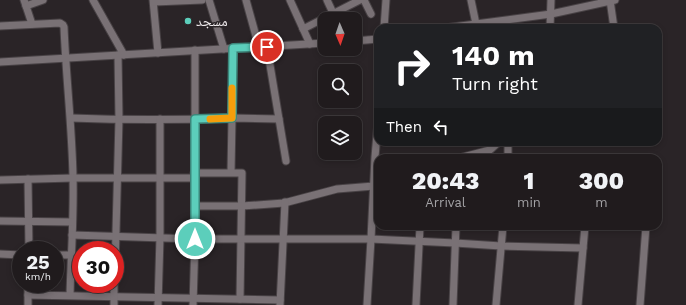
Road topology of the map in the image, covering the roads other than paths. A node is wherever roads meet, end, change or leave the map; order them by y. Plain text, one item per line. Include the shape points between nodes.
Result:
1 (43, 0) edge
2 (93, 0) edge
3 (202, 0) edge
4 (209, 0) edge
5 (246, 0) edge
6 (290, 0) edge
7 (327, 0) edge
8 (360, 0) edge
9 (364, 0) edge
10 (386, 0) edge
11 (471, 0) edge
12 (551, 0) edge
13 (612, 0) edge
14 (153, 1) edge
15 (25, 3) edge
16 (332, 12) edge
17 (337, 12) edge
18 (371, 14) dead end
19 (551, 14) junction
20 (318, 22) edge
21 (32, 24) junction
22 (384, 24) edge
23 (476, 24) joint
24 (550, 24) edge
25 (614, 24) edge
26 (0, 26) edge
27 (303, 29) junction
28 (374, 39) edge
29 (362, 40) edge
30 (318, 43) edge
31 (310, 44) junction
32 (263, 47) junction
33 (233, 48) junction
34 (224, 49) junction
35 (195, 50) junction
36 (158, 53) junction
37 (121, 55) junction
38 (65, 58) junction
39 (0, 62) edge
40 (71, 118) junction
41 (232, 118) junction
42 (119, 119) junction
43 (160, 119) junction
44 (195, 119) junction
45 (279, 119) junction
46 (490, 146) edge
47 (469, 154) edge
48 (286, 161) dead end
49 (231, 172) junction
50 (194, 175) junction
51 (73, 178) junction
52 (117, 178) junction
53 (159, 178) junction
54 (28, 179) junction
55 (0, 180) edge
56 (374, 186) joint
57 (285, 202) junction
58 (195, 206) junction
59 (242, 206) junction
60 (0, 221) edge
61 (28, 221) junction
62 (72, 222) junction
63 (420, 230) edge
64 (456, 230) edge
65 (503, 230) edge
66 (585, 230) edge
67 (646, 230) edge
68 (72, 234) junction
69 (116, 237) junction
70 (160, 237) junction
71 (195, 239) junction
72 (241, 239) junction
73 (284, 239) junction
74 (371, 239) junction
75 (29, 241) edge
76 (72, 241) edge
77 (116, 241) edge
78 (419, 241) junction
79 (455, 243) junction
80 (501, 246) junction
81 (583, 248) junction
82 (0, 254) edge
83 (12, 255) edge
84 (64, 255) edge
85 (72, 255) joint
86 (114, 293) edge
87 (28, 295) joint
88 (70, 296) junction
89 (114, 297) junction
90 (240, 299) junction
91 (158, 302) edge
92 (193, 302) edge
93 (280, 303) edge
94 (28, 305) edge
95 (114, 305) edge
96 (367, 305) edge
97 (416, 305) edge
98 (453, 305) edge
99 (496, 305) edge
100 (578, 305) edge
101 (640, 305) edge

1 - 15 street
2 - 37 street
3 - 14 street
4 - 34 street
5 - 32 street
6 - 27 street
7 - 16 street
8 - 17 street
9 - 18 street
10 - 22 street
11 - 23 street
12 - 19 street
13 - 19 street
13 - 25 street
14 - 36 street
15 - 21 street
19 - 23 street
19 - 24 street
20 - 27 street
21 - 26 street
21 - 38 street via 63,25
27 - 31 street
28 - 29 street
30 - 31 street
31 - 32 street
32 - 33 street
32 - 45 street
33 - 34 street
33 - 41 street
34 - 35 street
35 - 36 street
35 - 44 street
36 - 37 street
37 - 38 street
37 - 42 street
38 - 39 street
38 - 40 street
40 - 42 street
40 - 51 street
41 - 44 street
41 - 45 street
41 - 49 street
42 - 43 street
42 - 52 street
43 - 44 street
43 - 53 street
44 - 50 street
45 - 48 street
46 - 47 street
49 - 50 street
49 - 59 street via 242,173
50 - 53 street
50 - 58 street
51 - 52 street
51 - 54 street
51 - 62 street
52 - 53 street
52 - 69 street
53 - 70 street
54 - 55 street
54 - 61 street
56 - 57 street via 337,189
56 - 74 street
57 - 59 street
57 - 73 street
58 - 59 street
58 - 71 street
59 - 72 street
60 - 61 street
61 - 62 street
61 - 75 street
62 - 68 street
63 - 78 street
64 - 79 street
65 - 80 street
66 - 81 street
67 - 101 street
68 - 69 street
68 - 76 street
69 - 70 street
69 - 77 street
70 - 71 street
70 - 91 street
71 - 72 street
71 - 92 street
72 - 73 street
72 - 90 street
73 - 74 street
73 - 93 street
74 - 78 street
74 - 96 street
78 - 79 street
78 - 97 street
79 - 80 street
79 - 98 street
80 - 81 street
80 - 99 street
81 - 100 street
82 - 83 street
84 - 85 street
85 - 88 street
86 - 89 street
87 - 88 street
87 - 94 street
88 - 89 street
89 - 91 street
89 - 95 street
90 - 92 street
90 - 93 street
91 - 92 street

